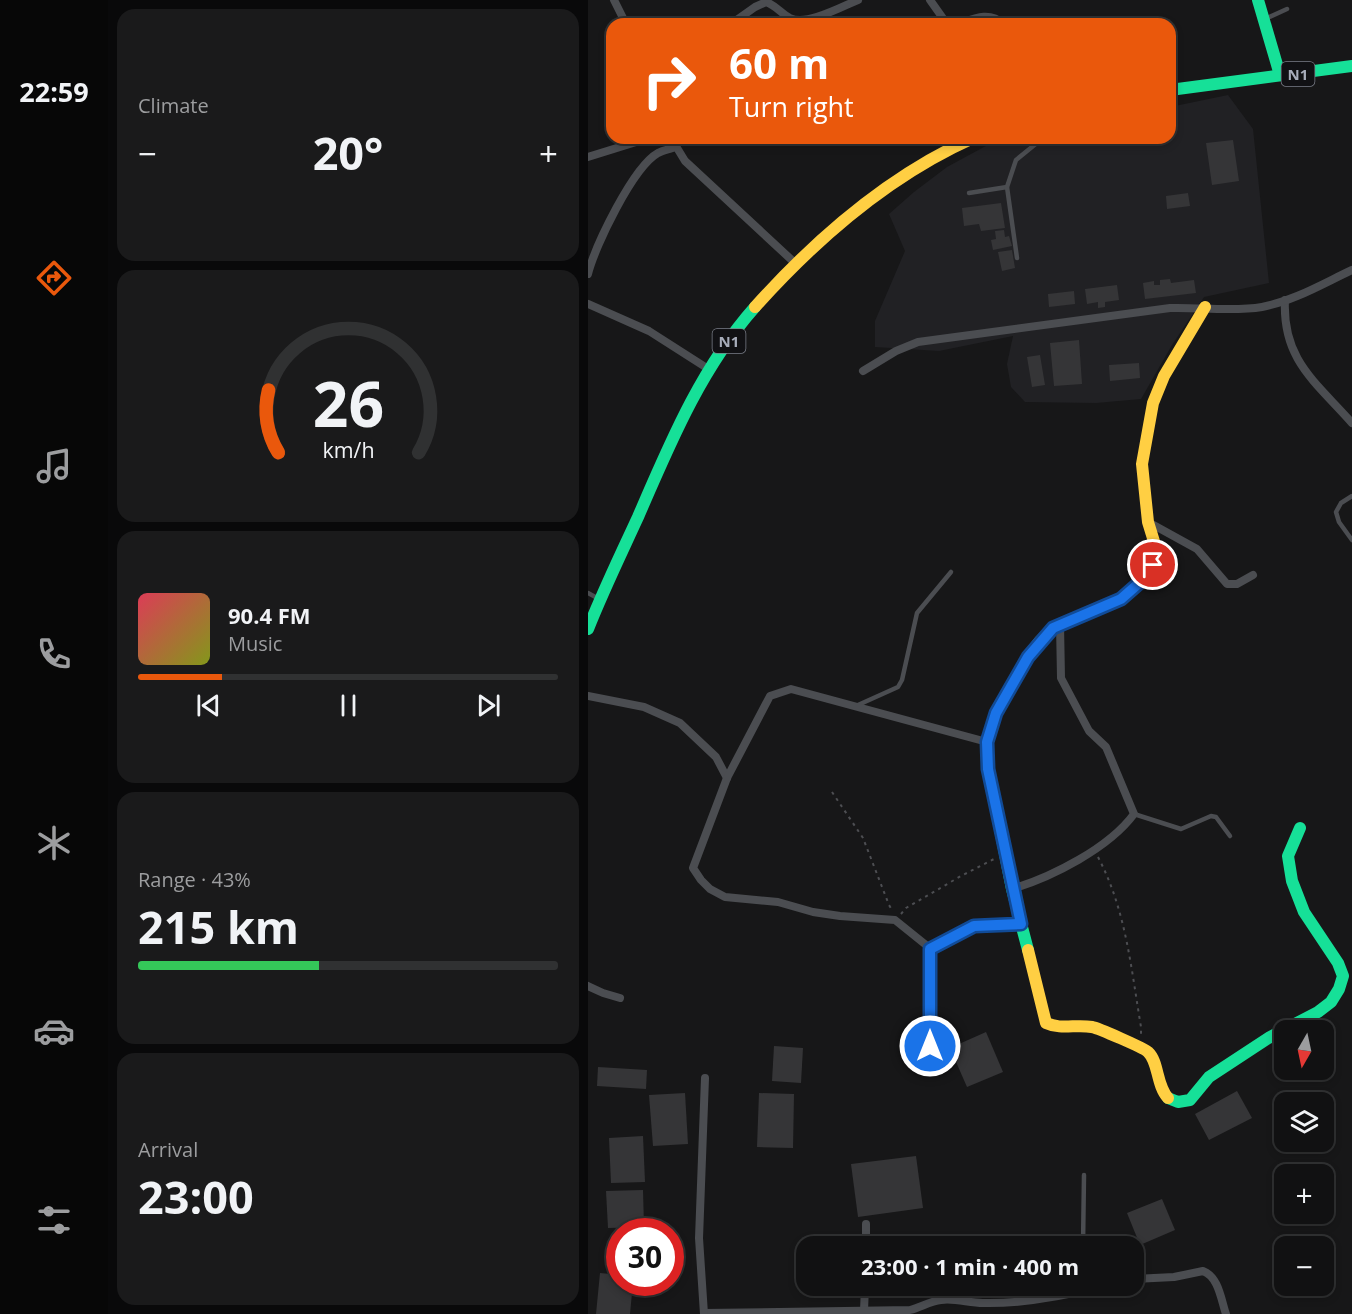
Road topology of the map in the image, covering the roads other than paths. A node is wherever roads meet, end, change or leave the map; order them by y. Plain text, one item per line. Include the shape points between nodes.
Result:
1 (614, 0) edge
2 (858, 0) edge
3 (930, 0) edge
4 (1258, 0) edge
5 (1287, 9) dead end
6 (624, 18) edge
7 (739, 18) edge
8 (790, 18) edge
9 (813, 18) edge
10 (943, 18) edge
11 (976, 18) edge
12 (996, 18) edge
13 (1265, 19) junction
14 (1352, 66) edge
15 (1280, 75) junction
16 (1176, 89) edge
17 (630, 144) edge
18 (674, 144) edge
19 (962, 144) edge
20 (1036, 144) edge
21 (676, 147) junction
22 (588, 157) edge
23 (1007, 188) junction
24 (969, 193) dead end
25 (1017, 258) dead end
26 (796, 264) junction
27 (1352, 270) edge
28 (588, 274) edge
29 (1285, 300) junction
30 (588, 304) edge
31 (1205, 307) junction
32 (710, 370) junction
33 (863, 371) dead end
34 (1352, 423) edge
35 (1352, 496) edge
36 (1148, 522) junction
37 (1352, 540) edge
38 (951, 572) dead end
39 (1253, 575) dead end
40 (588, 593) edge
41 (600, 599) junction
42 (1060, 624) junction
43 (588, 629) edge
44 (588, 696) edge
45 (855, 706) junction
46 (987, 742) junction
47 (727, 778) junction
48 (1134, 814) junction
49 (1300, 828) dead end
50 (1230, 836) dead end
51 (1012, 889) junction
52 (1021, 924) junction
53 (930, 949) junction
54 (588, 986) edge
55 (620, 998) dead end
56 (930, 1046) dead end
57 (705, 1078) dead end
58 (1084, 1175) dead end
59 (866, 1224) dead end
60 (866, 1236) edge
61 (1083, 1236) edge
62 (1144, 1278) edge
63 (865, 1296) edge
64 (1062, 1296) edge
65 (864, 1311) junction
66 (883, 1312) edge
67 (704, 1313) edge
68 (1226, 1314) edge

1 - 6 street
2 - 9 street
3 - 10 street
4 - 13 main road
5 - 13 lane
7 - 8 street via 766,2
11 - 12 street
13 - 15 main road
14 - 15 main road, N1
15 - 16 main road, N1
17 - 22 street
18 - 21 street
19 - 26 main road, N1 via 876,196
20 - 23 lane via 1016,160
21 - 26 street via 685,161
21 - 28 street via 658,152 636,176 609,221
23 - 24 lane
23 - 25 lane
26 - 32 main road, N1 via 751,313
27 - 29 street
29 - 31 street via 1264,307
29 - 34 street via 1284,322 1292,351 1305,372
30 - 32 street via 649,331
31 - 33 street via 1170,308 918,342
31 - 36 main road via 1164,376 1153,403 1142,464
32 - 41 main road, N1 via 666,451
35 - 37 lane via 1336,512
36 - 39 street via 1197,549 1227,584 1237,584
36 - 42 main road via 1156,548 1146,577 1121,599
38 - 45 lane via 917,613 898,687
40 - 41 lane
41 - 43 main road, N1
42 - 46 main road via 1028,657 996,713
42 - 48 street via 1061,678 1089,732 1106,747
44 - 47 street via 644,707 680,723 716,757
45 - 46 street
45 - 47 street via 791,689 770,696
46 - 51 main road via 988,769
47 - 53 street via 693,868 710,889 725,897 778,902 822,913 896,918
48 - 50 lane via 1182,829 1216,817
48 - 51 street via 1094,849 1060,871
49 - 52 main road via 1288,856 1292,881 1304,912 1338,963 1343,976 1339,989 1318,1012 1270,1037 1209,1077 1190,1100 1178,1102 1167,1098 1148,1052 1093,1027 1055,1027 1046,1023
51 - 52 main road
52 - 53 street via 974,926
53 - 56 street
54 - 55 street
57 - 67 street via 699,1238
58 - 61 lane
59 - 60 street
62 - 68 street via 1208,1272
63 - 65 street
64 - 66 street via 983,1303 948,1299 910,1310
65 - 66 street
65 - 67 street

